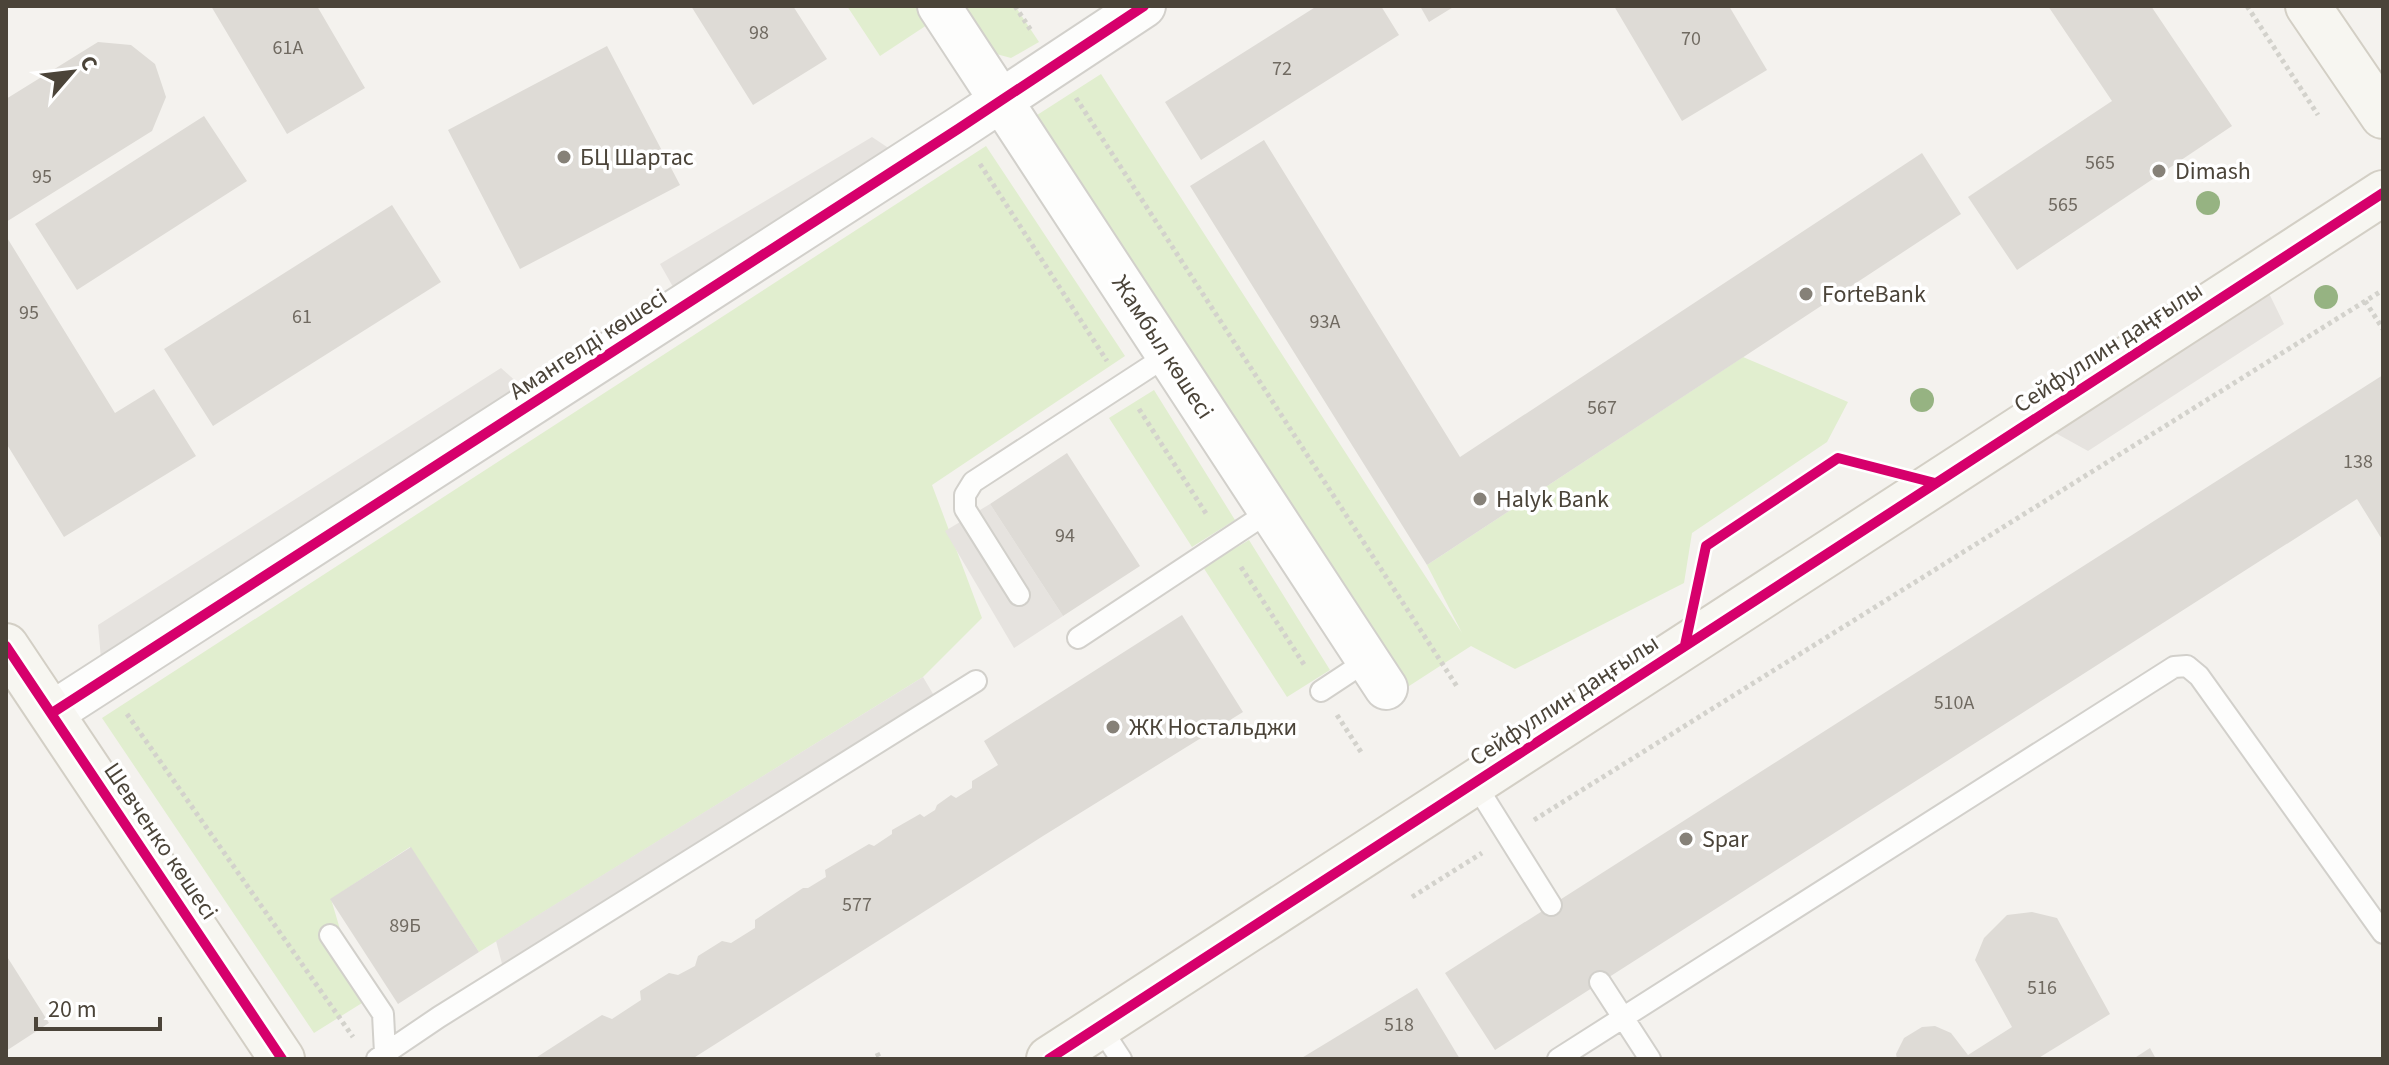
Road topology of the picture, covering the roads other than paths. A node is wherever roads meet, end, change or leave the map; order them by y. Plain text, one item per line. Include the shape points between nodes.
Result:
1 (939, 6) edge
2 (1144, 6) edge
3 (2308, 6) edge
4 (1002, 101) junction
5 (2383, 116) edge
6 (2383, 193) edge
7 (1168, 355) junction
8 (1270, 511) junction
9 (1019, 595) dead end
10 (1078, 638) dead end
11 (6, 646) edge
12 (1377, 674) joint
13 (976, 681) dead end
14 (1321, 691) road end
15 (52, 713) junction
16 (1474, 782) junction
17 (1551, 905) dead end
18 (2383, 933) edge
19 (330, 935) dead end
20 (1600, 982) dead end
21 (1623, 1018) junction
22 (1110, 1043) edge
23 (381, 1056) edge
24 (282, 1059) edge
25 (1049, 1059) edge
26 (1558, 1059) edge
27 (1650, 1059) edge

1 - 4 street, Жамбыл көшесі
2 - 4 street, Амангелді көшесі
3 - 5 main road
4 - 7 street, Жамбыл көшесі
4 - 15 street, Амангелді көшесі
6 - 16 main road, Сейфуллин даңғылы
7 - 8 street, Жамбыл көшесі
7 - 9 lane via 973,482 965,509
8 - 10 lane
8 - 12 street, Жамбыл көшесі
11 - 15 main road, Шевченко көшесі
12 - 14 lane
13 - 23 lane
15 - 24 main road, Шевченко көшесі
16 - 17 lane
16 - 22 main road, Сейфуллин даңғылы
18 - 21 lane via 2199,676 2187,666 2174,667
19 - 23 lane via 383,1014
20 - 21 lane
21 - 26 lane
21 - 27 lane
22 - 25 main road, Сейфуллин даңғылы

